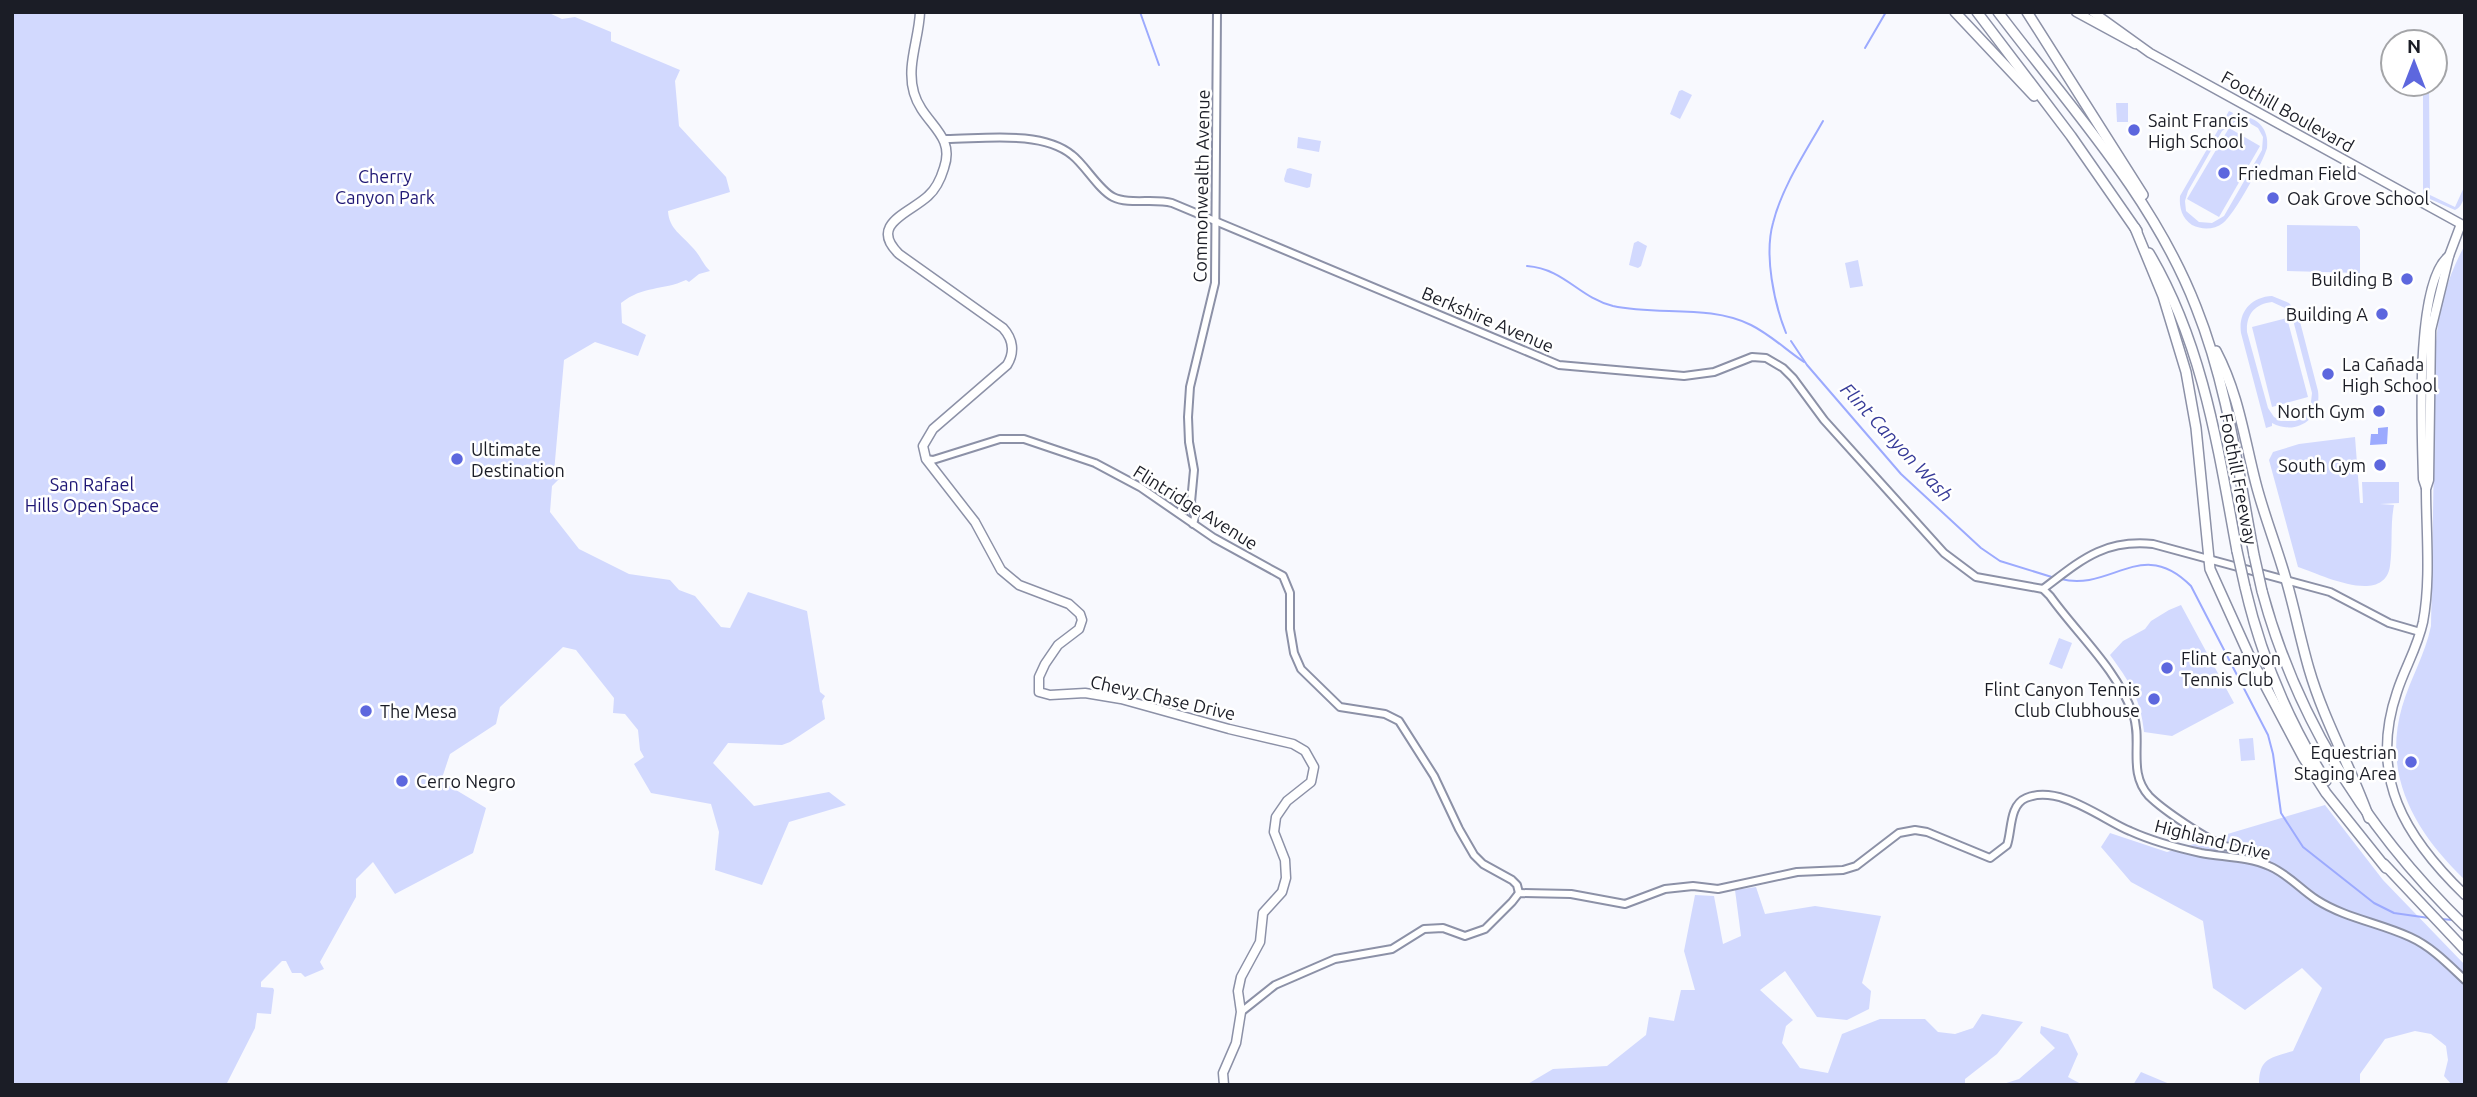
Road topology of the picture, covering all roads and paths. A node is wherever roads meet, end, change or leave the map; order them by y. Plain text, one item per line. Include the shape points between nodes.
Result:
1 (920, 12) edge
2 (1217, 12) edge
3 (1955, 12) edge
4 (1977, 12) edge
5 (1998, 12) edge
6 (2027, 12) edge
7 (2076, 12) edge
8 (2093, 12) edge
9 (2137, 44) junction
10 (2071, 136) junction
11 (946, 139) junction
12 (1216, 220) junction
13 (2463, 220) edge
14 (2135, 228) junction
15 (2164, 238) junction
16 (2204, 328) junction
17 (926, 459) junction
18 (1193, 524) junction
19 (2207, 558) junction
20 (2286, 579) junction
21 (2046, 587) junction
22 (2420, 632) junction
23 (2369, 818) junction
24 (2265, 864) junction
25 (2386, 868) junction
26 (1518, 893) junction
27 (2465, 895) edge
28 (2465, 926) edge
29 (2465, 950) edge
30 (2465, 980) edge
31 (1239, 998) junction
32 (1254, 1004) junction
33 (1241, 1012) junction
34 (1224, 1085) edge

1 - 11 main road via 911,68 914,92 923,112
2 - 12 street, Commonwealth Avenue
3 - 10 highway
4 - 10 highway, Foothill Freeway
5 - 15 highway, Foothill Freeway via 2135,192
6 - 15 highway via 2136,183
7 - 9 main road, Foothill Boulevard
8 - 9 main road, Foothill Boulevard
9 - 13 main road, Foothill Boulevard
10 - 14 highway, Foothill Freeway
11 - 12 street, Berkshire Avenue via 1030,139 1054,144 1078,160 1115,198 1167,201
11 - 17 main road via 940,180 928,197 896,219 888,232 889,241 899,254 1003,328 1013,350 1007,365 933,429 923,446
12 - 18 street, Commonwealth Avenue via 1215,283 1190,387
12 - 21 street, Berkshire Avenue via 1559,365 1700,375 1752,357 1766,358 1793,378 1824,421 1944,553 1976,577
13 - 22 main road via 2449,256 2442,261 2424,328 2426,584
14 - 19 highway via 2163,296 2186,372 2196,428
14 - 25 highway, Foothill Freeway, bridge via 2173,298 2194,353 2260,643 2294,725 2325,780
15 - 16 highway, Foothill Freeway
16 - 20 highway via 2226,371
16 - 23 highway, Foothill Freeway, bridge via 2228,410 2254,555 2280,651 2305,710
17 - 18 street, Flintridge Avenue via 1000,439 1024,439 1095,463
17 - 31 main road, Chevy Chase Drive via 975,522 1001,570 1019,585 1069,604 1080,614 1079,629 1045,664 1039,677 1040,692 1085,693 1158,709 1293,744 1312,761 1311,782 1287,801 1276,817 1274,832 1285,859 1286,878 1282,892 1263,913 1260,942 1241,976
18 - 26 street, Flintridge Avenue via 1283,576 1290,593 1294,653 1301,669 1340,707 1399,721 1434,776 1474,855 1512,880
19 - 20 street
19 - 21 street via 2153,544 2125,543 2094,552
19 - 25 highway via 2237,630 2303,757
20 - 22 street via 2330,592 2389,623
20 - 23 highway via 2323,710
21 - 24 street via 2123,690 2136,724 2136,769 2144,790 2201,833 2259,855
22 - 27 main road via 2388,727 2391,791 2409,830
23 - 28 highway, Foothill Freeway
24 - 26 street, Highland Drive via 2198,852 2145,836 2081,804 2047,796 2020,802 2007,845 1990,858 1915,830 1899,832 1856,866 1843,870 1797,872 1718,889 1665,890 1625,904 1571,894
24 - 30 street, Highland Drive via 2316,900 2427,946
25 - 29 highway, Foothill Freeway
26 - 32 street via 1485,929 1465,936 1424,929 1392,949 1349,955 1310,969 1275,985
31 - 32 street
31 - 33 main road, Chevy Chase Drive
32 - 33 street
33 - 34 main road, Chevy Chase Drive via 1236,1043 1223,1073

